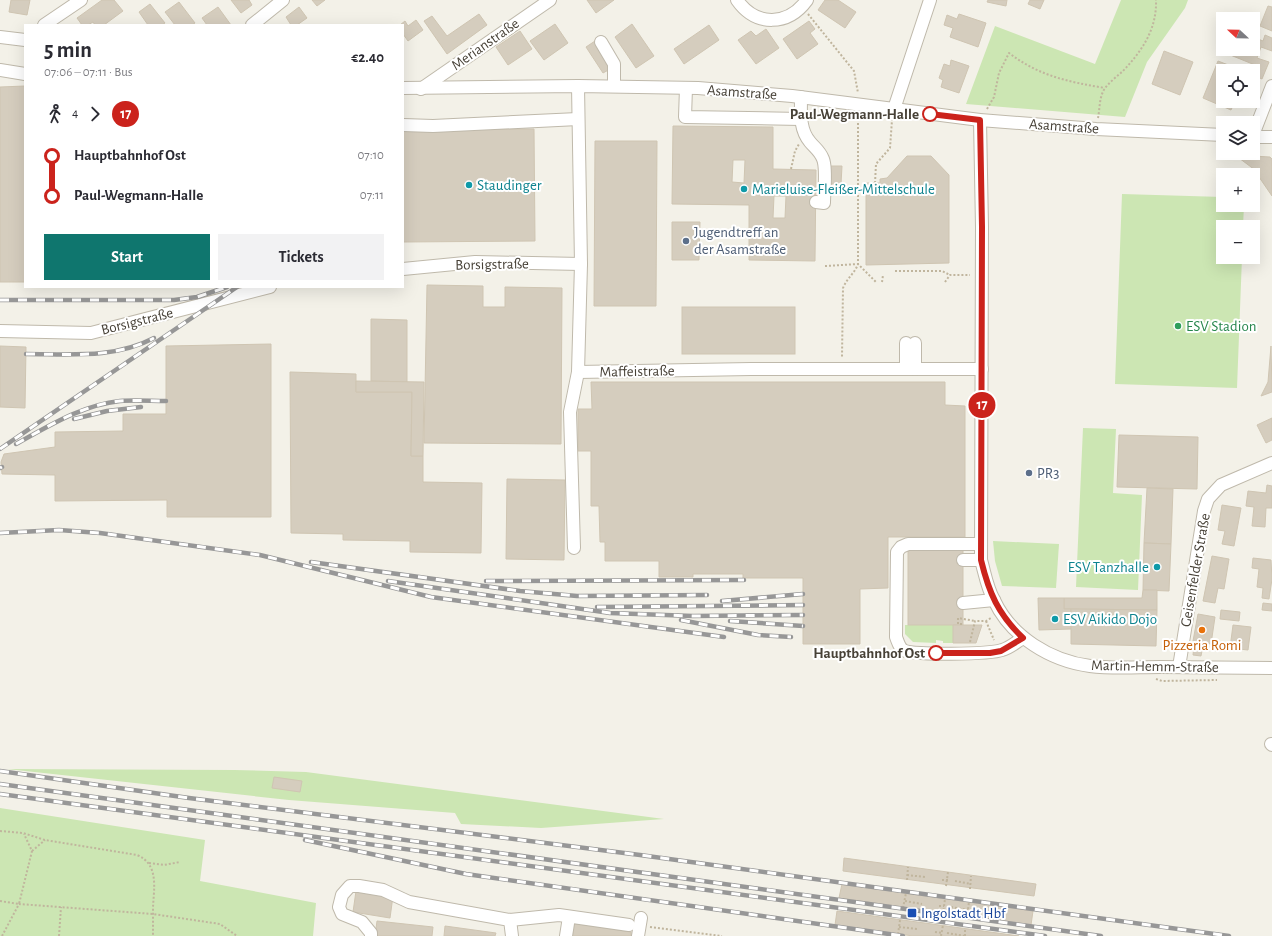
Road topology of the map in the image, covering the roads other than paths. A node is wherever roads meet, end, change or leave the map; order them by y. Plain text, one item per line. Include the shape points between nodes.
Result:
1 (81, 0) edge
2 (283, 0) edge
3 (550, 0) edge
4 (737, 0) edge
5 (930, 0) edge
6 (804, 4) edge
7 (45, 24) edge
8 (253, 24) edge
9 (0, 37) edge
10 (24, 39) edge
11 (601, 42) dead end
12 (0, 70) edge
13 (24, 74) edge
14 (578, 86) junction
15 (614, 86) junction
16 (1272, 86) edge
17 (404, 88) edge
18 (686, 88) junction
19 (421, 89) junction
20 (801, 97) junction
21 (894, 109) junction
22 (1260, 118) edge
23 (578, 119) junction
24 (801, 119) junction
25 (980, 120) junction
26 (404, 125) edge
27 (1216, 136) edge
28 (1260, 136) edge
29 (1272, 137) edge
30 (816, 202) dead end
31 (581, 264) junction
32 (404, 269) edge
33 (266, 288) edge
34 (0, 331) edge
35 (910, 343) dead end
36 (910, 368) junction
37 (982, 369) junction
38 (578, 372) junction
39 (1272, 463) edge
40 (981, 544) junction
41 (574, 548) dead end
42 (963, 560) dead end
43 (981, 560) junction
44 (994, 600) junction
45 (963, 603) dead end
46 (1023, 638) junction
47 (1179, 668) junction
48 (1272, 668) edge
49 (569, 917) junction
50 (510, 920) junction
51 (637, 926) edge
52 (371, 936) edge
53 (512, 936) edge
54 (566, 936) edge

1 - 7 street
2 - 8 street
3 - 19 street, Merianstraße
4 - 6 street via 752,15 768,20 781,20
5 - 21 street
9 - 10 street
11 - 15 street via 614,64
12 - 13 street
14 - 15 street, Asamstraße
14 - 19 street, Asamstraße
14 - 23 street, Maffeistraße
15 - 18 street, Asamstraße
16 - 22 street
17 - 19 street, Asamstraße
18 - 20 street, Asamstraße
18 - 24 street via 685,116
20 - 21 street, Asamstraße
20 - 24 street
21 - 25 street, Asamstraße
23 - 26 street
23 - 31 street, Maffeistraße
24 - 30 street via 805,134 824,161 824,203
25 - 27 street, Asamstraße
25 - 37 street, Martin-Hemm-Straße
28 - 29 street
31 - 32 street, Borsigstraße via 475,262
31 - 38 street, Maffeistraße
33 - 34 street, Borsigstraße via 91,332
35 - 36 street
36 - 37 street, Maffeistraße
36 - 38 street, Maffeistraße
37 - 40 street, Martin-Hemm-Straße
38 - 41 street via 570,412
39 - 47 street, Geisenfelder Straße via 1221,485 1208,499
40 - 43 street, Martin-Hemm-Straße
40 - 46 street via 908,544 901,547 897,552 898,644 903,650 918,653 990,653 1002,650
42 - 43 street
43 - 44 street, Martin-Hemm-Straße
44 - 45 street
44 - 46 street, Martin-Hemm-Straße via 1002,615
46 - 47 street, Martin-Hemm-Straße via 1063,660 1089,666
47 - 48 street, Martin-Hemm-Straße
49 - 50 street via 559,915
49 - 51 street
49 - 54 street
50 - 52 street via 409,902 383,890 350,886 342,895 339,907 342,914 362,922
50 - 53 street

